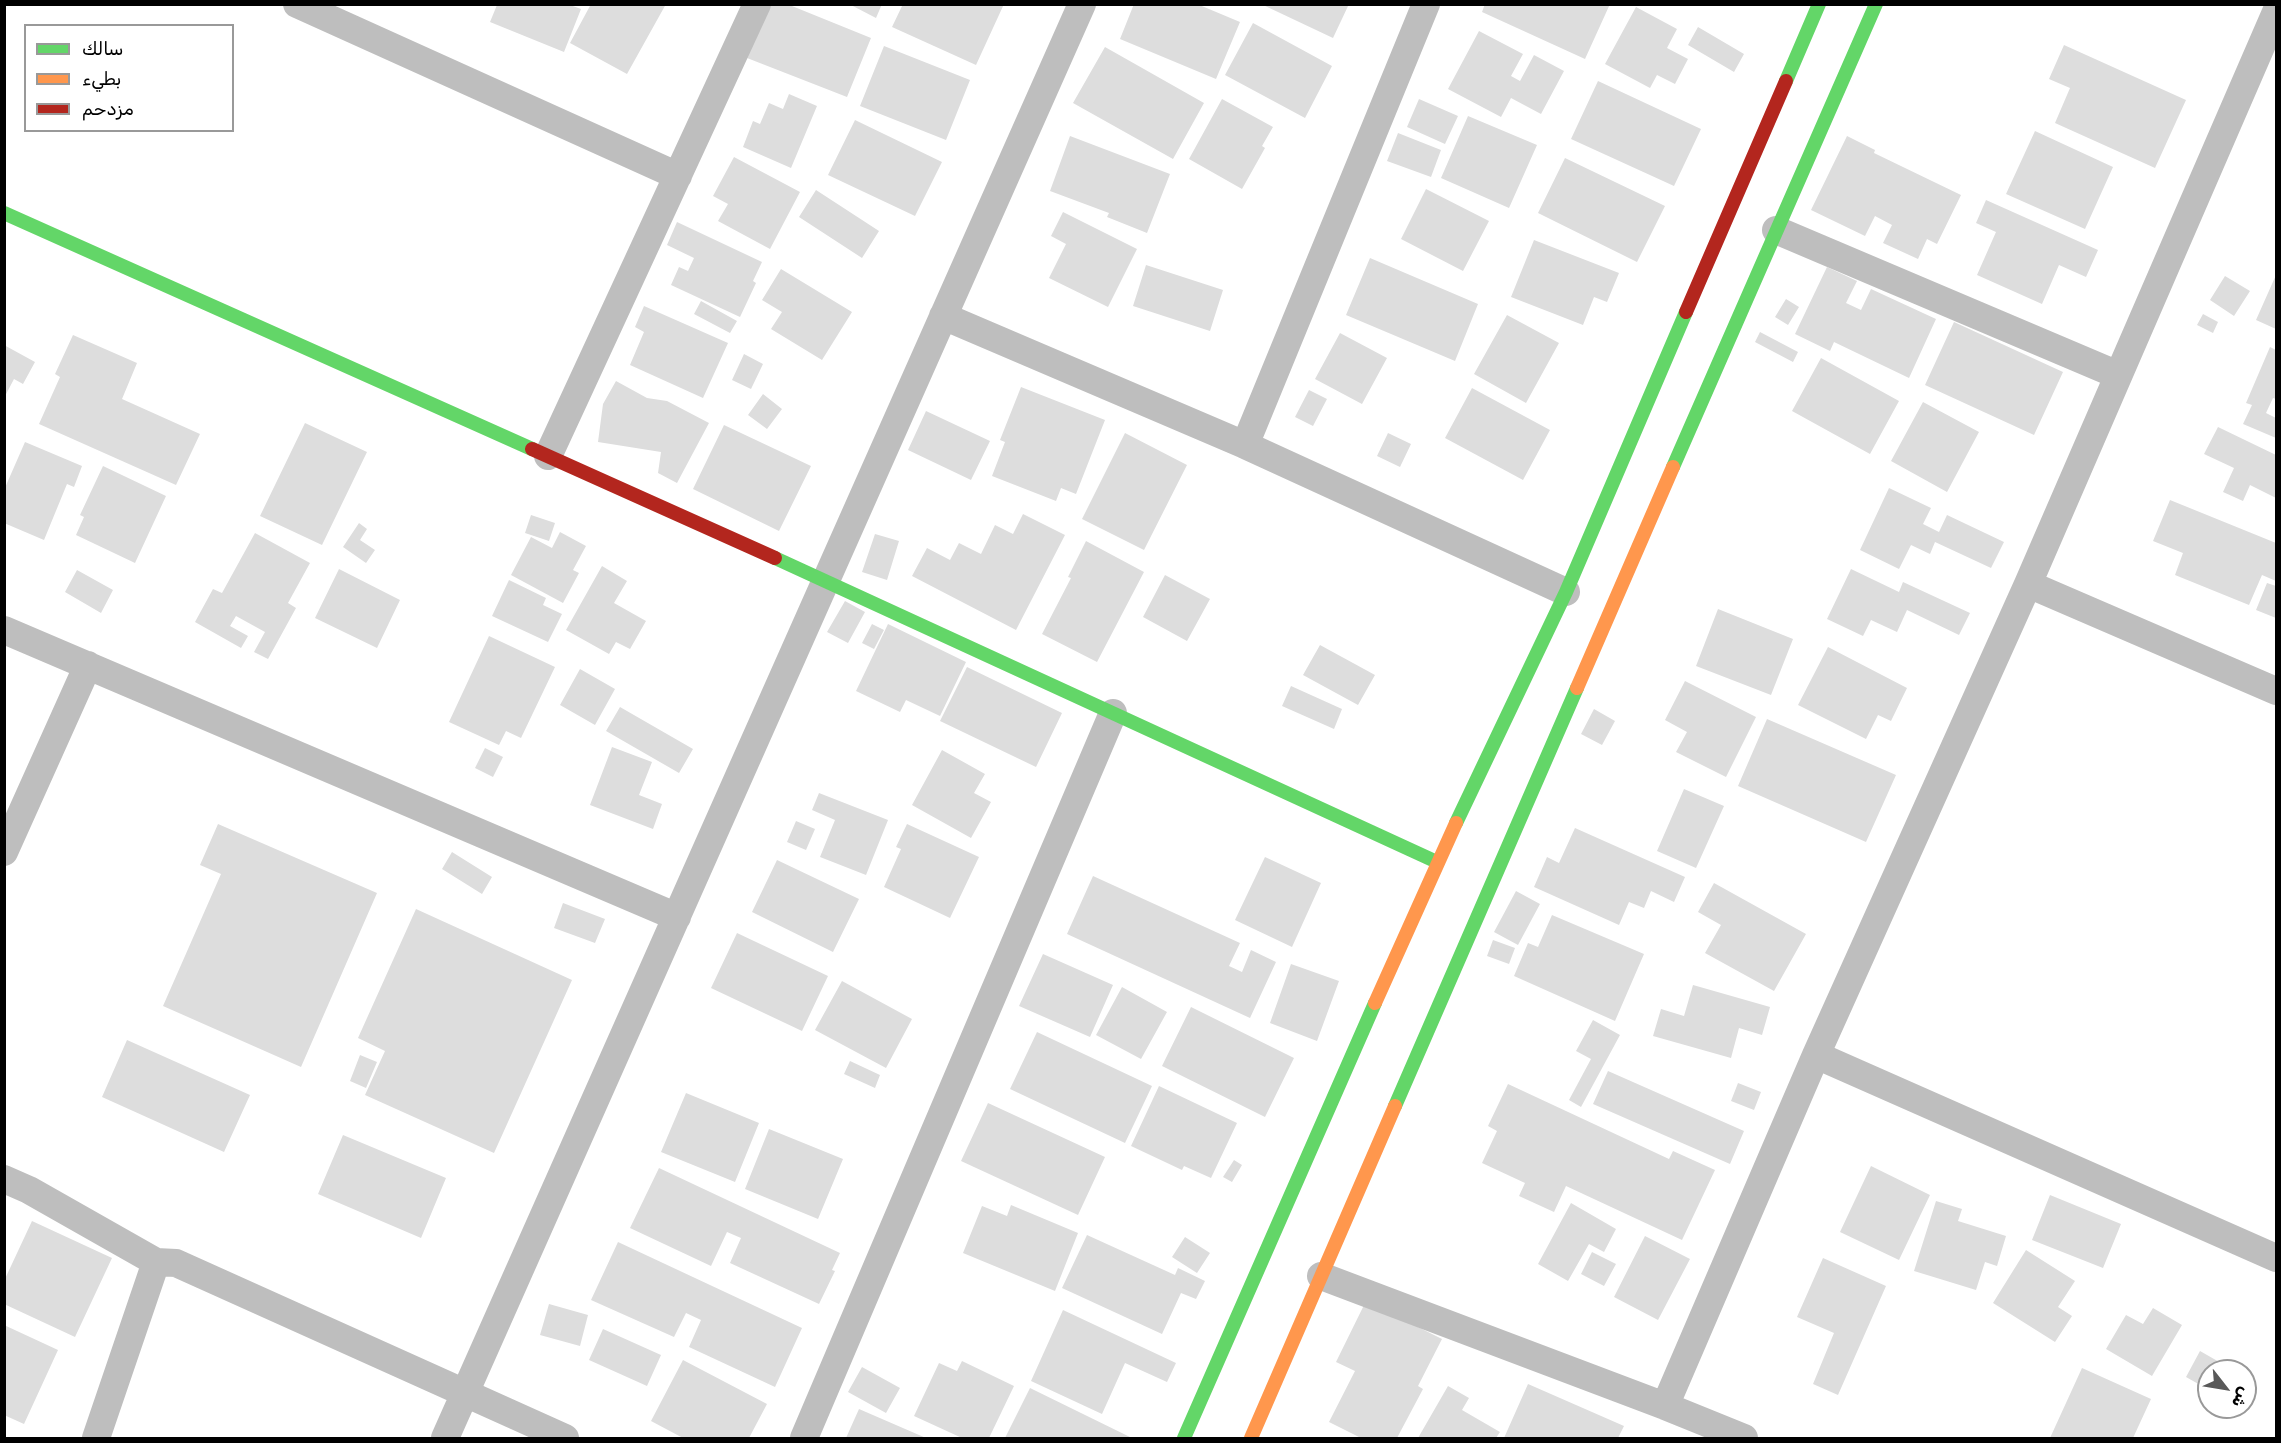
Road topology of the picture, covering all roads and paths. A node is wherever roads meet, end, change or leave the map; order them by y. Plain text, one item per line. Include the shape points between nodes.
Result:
1 (297, 4) edge
2 (757, 4) edge
3 (1426, 4) edge
4 (1819, 4) edge
5 (1876, 4) edge
6 (1073, 7) edge
7 (2277, 12) edge
8 (678, 176) junction
9 (4, 213) edge
10 (1776, 230) junction
11 (943, 316) junction
12 (2118, 375) junction
13 (1245, 445) junction
14 (548, 456) junction
15 (825, 580) junction
16 (2028, 584) junction
17 (1566, 591) junction
18 (4, 630) edge
19 (88, 665) junction
20 (2277, 691) edge
21 (1113, 712) junction
22 (4, 852) edge
23 (1437, 862) junction
24 (677, 917) junction
25 (1816, 1055) junction
26 (4, 1179) edge
27 (2277, 1258) edge
28 (156, 1262) junction
29 (1321, 1276) junction
30 (465, 1395) junction
31 (1665, 1406) junction
32 (96, 1438) edge
33 (445, 1438) edge
34 (565, 1438) edge
35 (804, 1438) edge
36 (1184, 1438) edge
37 (1251, 1438) edge
38 (1744, 1438) edge

1 - 8 street
2 - 8 street
3 - 13 street
4 - 17 street
5 - 10 street
6 - 11 street
7 - 12 street
8 - 14 street
9 - 14 street
10 - 12 street
10 - 29 street
11 - 13 street
11 - 15 street
12 - 16 street
13 - 17 street
14 - 15 street
15 - 21 street
15 - 24 street
16 - 20 street
16 - 25 street
17 - 23 street
18 - 19 street
19 - 22 street
19 - 24 street
21 - 23 street
21 - 35 street
23 - 36 street
24 - 30 street
25 - 27 street
25 - 31 street
26 - 28 street
28 - 30 street via 176,1263
28 - 32 street
29 - 31 street
29 - 37 street
30 - 33 street
30 - 34 street
31 - 38 street

